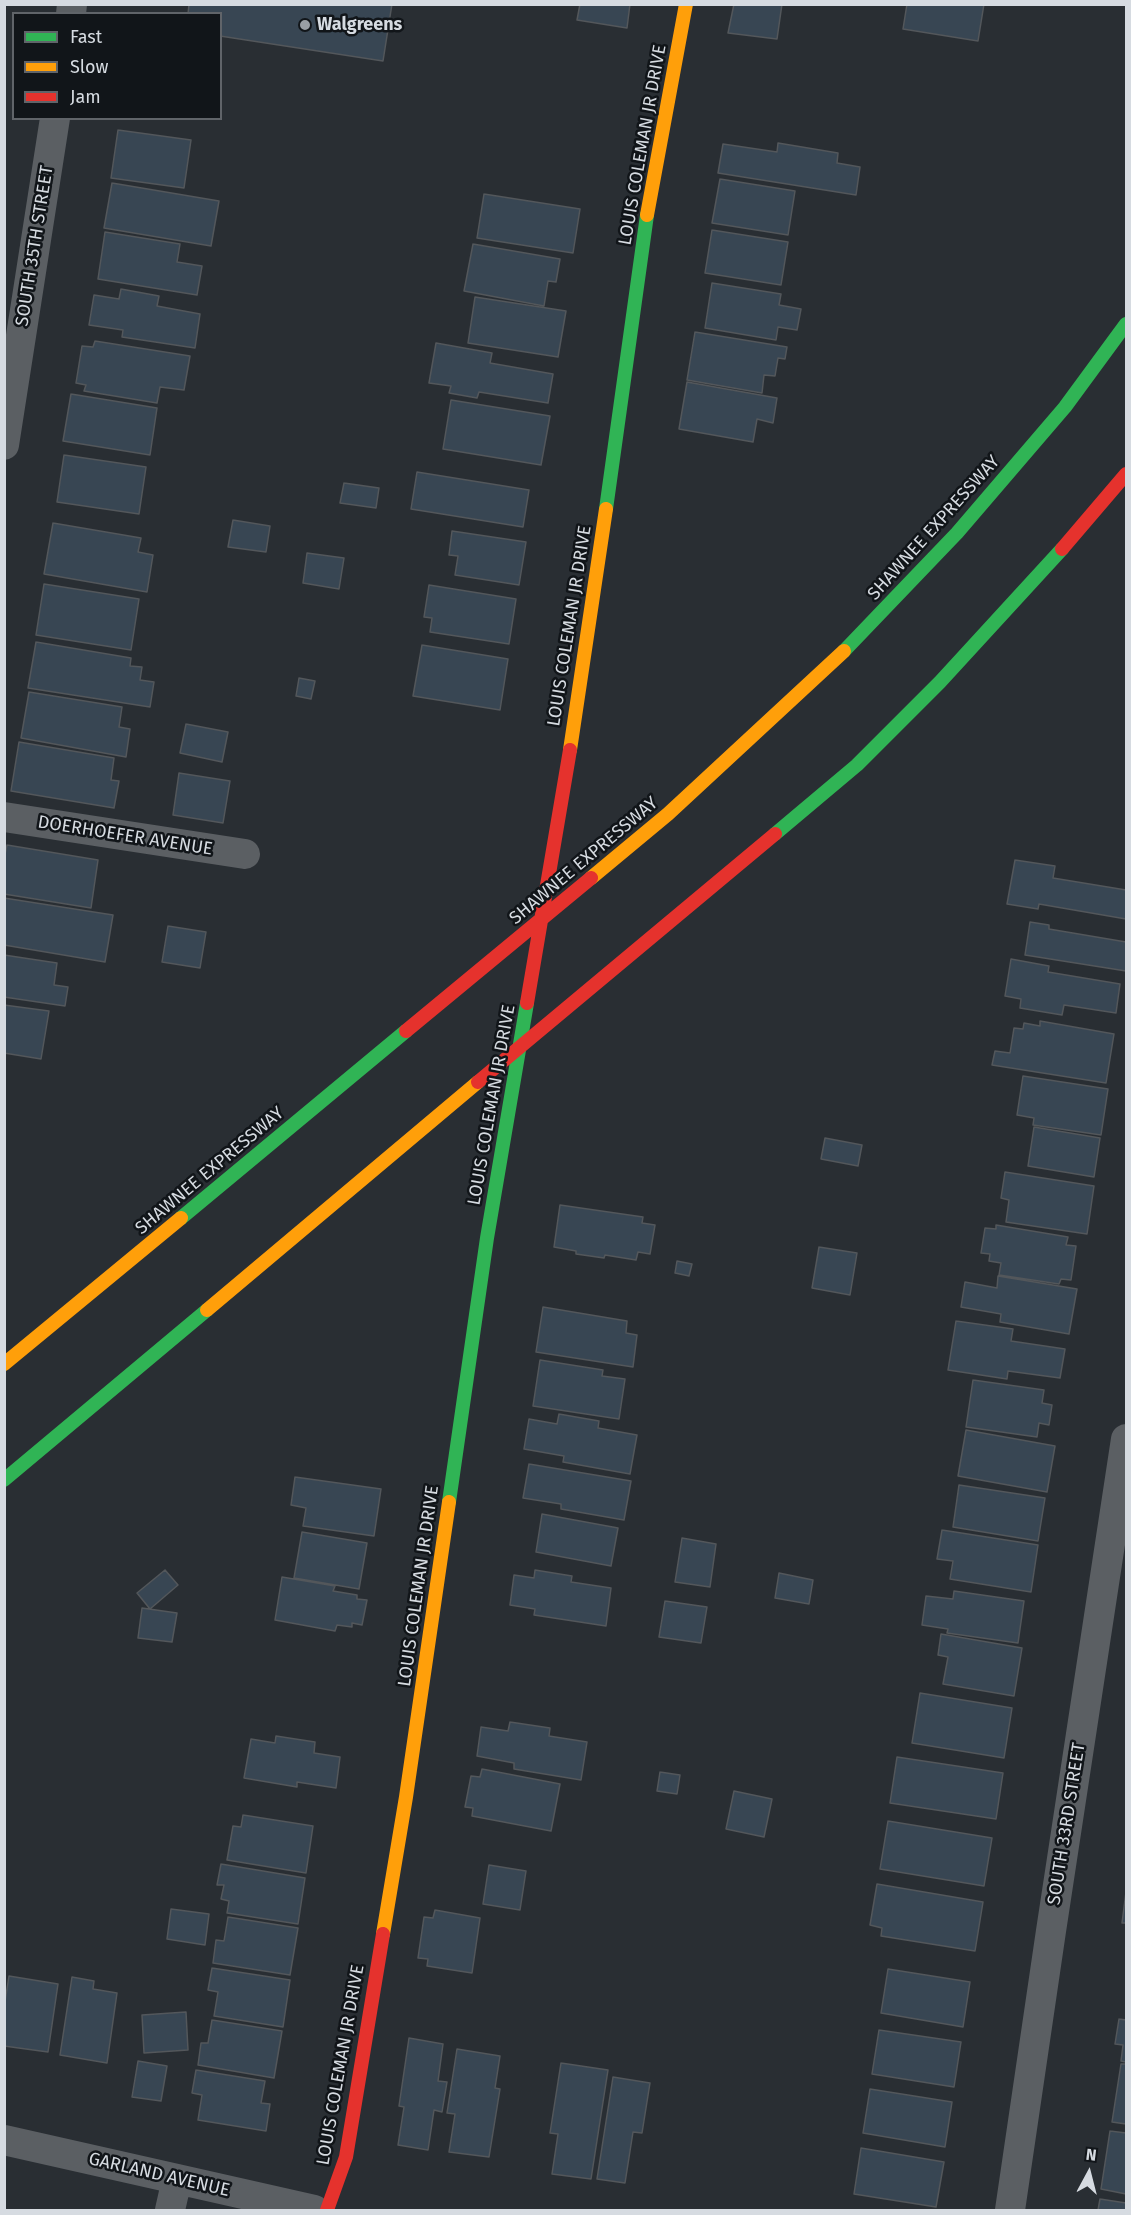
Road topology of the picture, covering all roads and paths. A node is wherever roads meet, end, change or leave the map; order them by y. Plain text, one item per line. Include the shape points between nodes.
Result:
1 (686, 4) edge
2 (55, 120) edge
3 (1126, 324) edge
4 (4, 446) edge
5 (1126, 474) edge
6 (4, 817) edge
7 (245, 854) dead end
8 (4, 1364) edge
9 (1126, 1439) edge
10 (4, 1480) edge
11 (4, 2140) edge
12 (177, 2179) junction
13 (170, 2211) edge
14 (314, 2211) edge
15 (327, 2211) edge
16 (1010, 2211) edge

1 - 15 main road, LOUIS COLEMAN JR DRIVE via 650,197 567,771 487,1238 404,1809 346,2157
2 - 4 street, SOUTH 35TH STREET
3 - 8 main road, SHAWNEE EXPRESSWAY via 1065,407 957,533 844,651 668,814
5 - 10 main road via 940,682 857,765
6 - 7 street, DOERHOEFER AVENUE
9 - 16 street, SOUTH 33RD STREET
11 - 12 street, GARLAND AVENUE
12 - 13 street
12 - 14 street, GARLAND AVENUE

